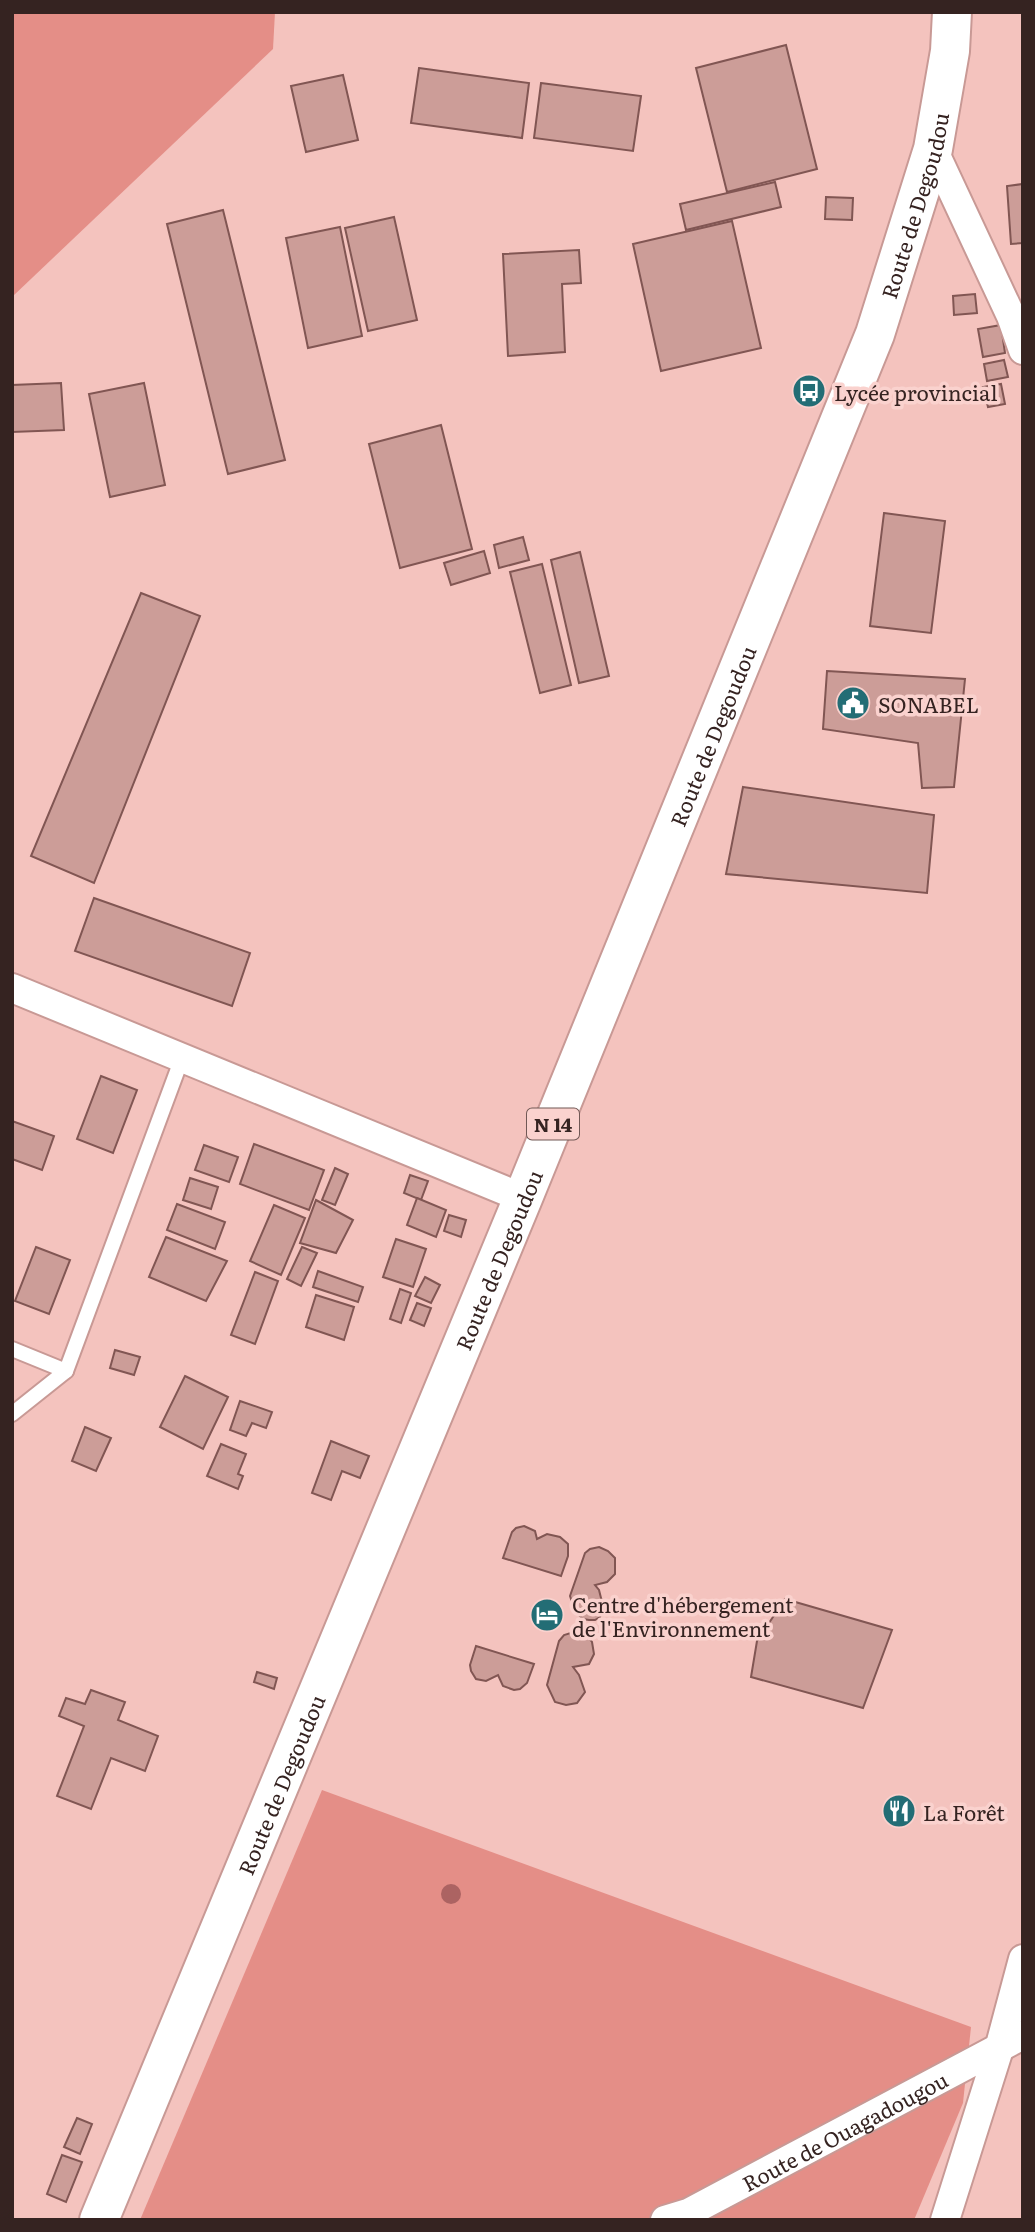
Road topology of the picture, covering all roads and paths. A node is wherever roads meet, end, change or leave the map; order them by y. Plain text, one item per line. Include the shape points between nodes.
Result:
1 (951, 12) edge
2 (933, 149) junction
3 (1023, 350) edge
4 (12, 988) edge
5 (182, 1058) junction
6 (523, 1198) junction
7 (12, 1349) edge
8 (66, 1371) junction
9 (12, 1414) edge
10 (1023, 1959) edge
11 (1023, 2035) edge
12 (999, 2049) junction
13 (99, 2220) edge
14 (665, 2220) edge
15 (945, 2220) edge

1 - 2 main road, Route de Degoudou / N 14 via 950,51
2 - 3 street via 1012,316
2 - 6 main road, Route de Degoudou / N 14 via 876,334
4 - 5 street
5 - 6 street
5 - 8 lane
6 - 13 main road, Route de Degoudou / N 14
7 - 8 lane
8 - 9 lane
10 - 12 street
11 - 12 street, Route de Ouagadougou
12 - 14 street, Route de Ouagadougou via 688,2213
12 - 15 street

